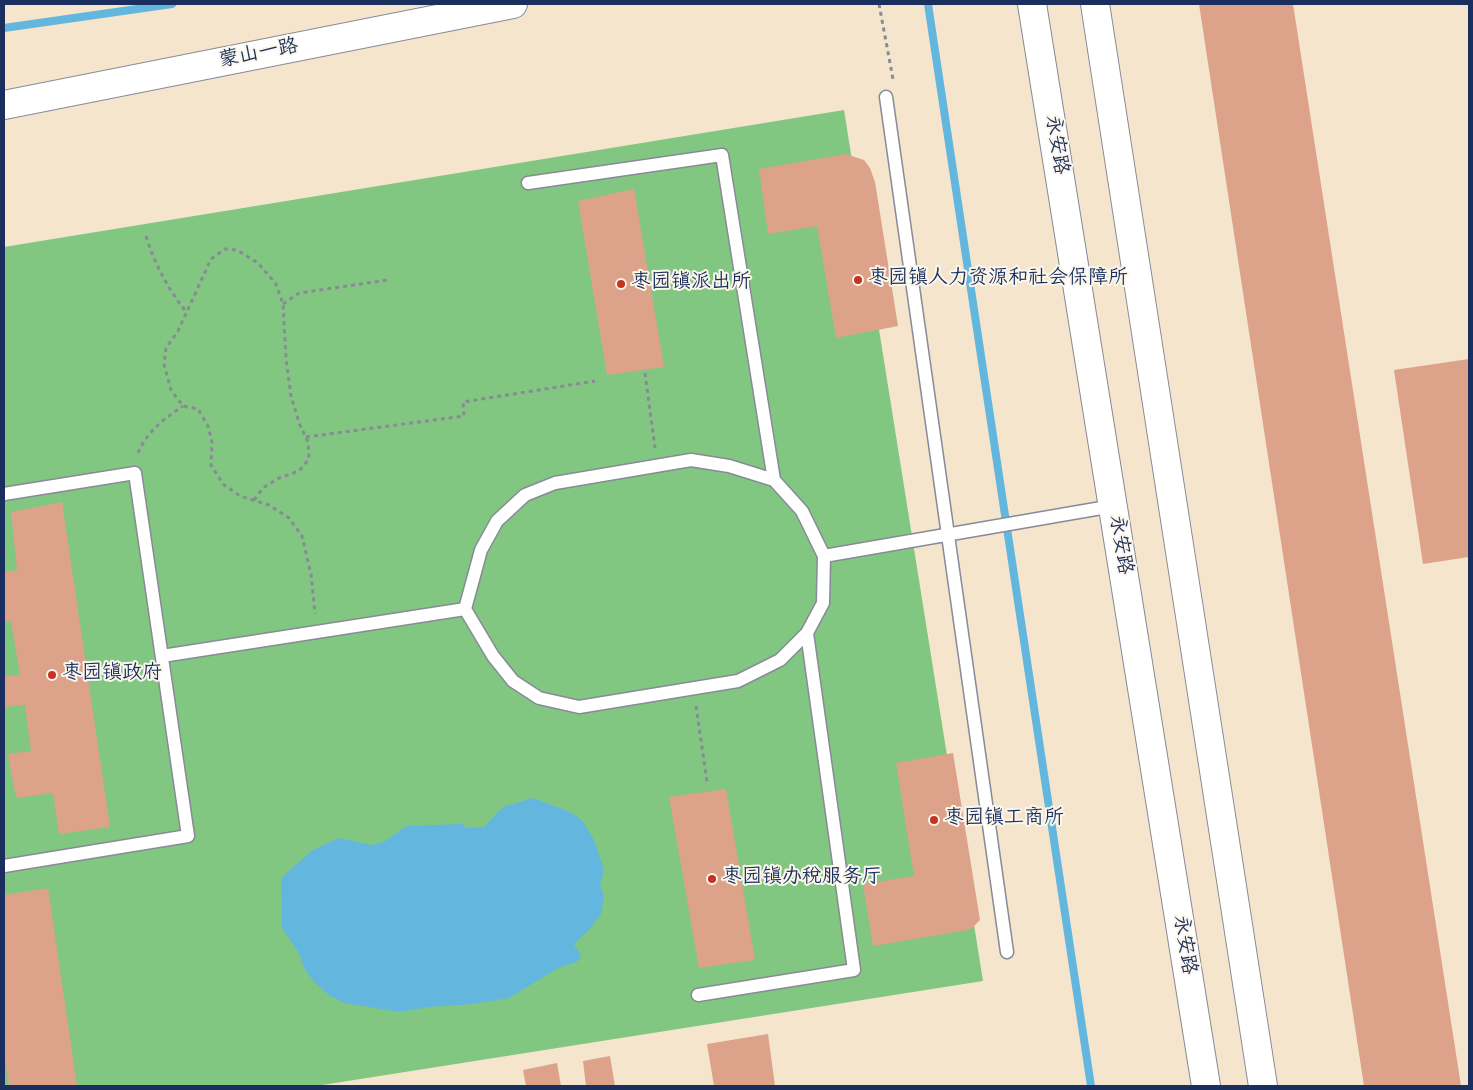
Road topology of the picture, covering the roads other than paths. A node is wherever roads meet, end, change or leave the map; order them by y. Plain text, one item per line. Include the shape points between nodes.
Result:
1 (514, 4) edge
2 (1032, 4) edge
3 (1095, 4) edge
4 (886, 97) road end
5 (4, 105) edge
6 (528, 183) dead end
7 (774, 480) junction
8 (4, 494) edge
9 (1113, 506) junction
10 (948, 535) junction
11 (824, 556) junction
12 (465, 609) junction
13 (807, 633) junction
14 (162, 656) junction
15 (4, 866) edge
16 (1007, 952) dead end
17 (698, 995) dead end
18 (1206, 1086) edge
19 (1263, 1086) edge

1 - 5 main road, 蒙山一路
2 - 9 main road, 永安路
3 - 19 main road
4 - 10 lane
6 - 7 lane via 722,155
7 - 11 lane via 802,511
7 - 12 lane via 729,466 691,460 555,483 525,495 496,521 481,550
8 - 14 lane via 135,473
9 - 10 lane
9 - 18 main road, 永安路
10 - 11 lane
10 - 16 lane
11 - 13 lane via 823,602
12 - 13 lane via 492,656 513,681 539,698 579,706 738,682 780,660
12 - 14 lane
13 - 17 lane via 854,970
14 - 15 lane via 188,836

